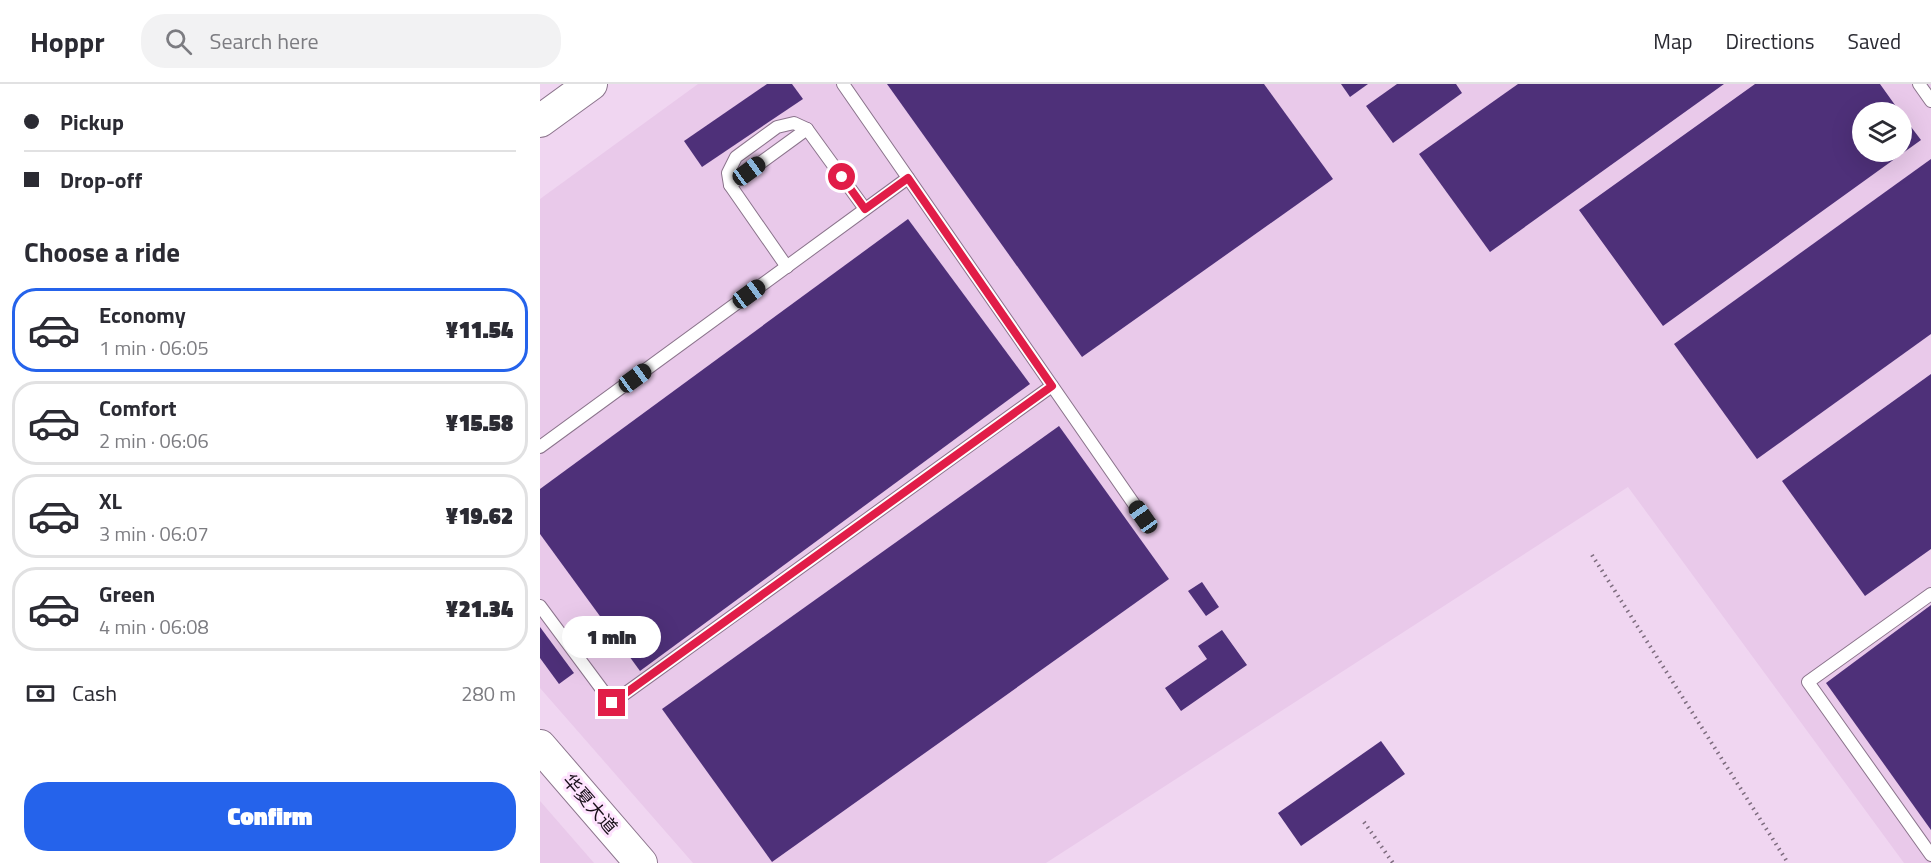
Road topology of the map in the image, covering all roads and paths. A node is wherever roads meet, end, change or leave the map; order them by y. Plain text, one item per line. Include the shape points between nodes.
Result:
1 (591, 84) edge
2 (843, 84) edge
3 (1919, 84) edge
4 (1931, 101) edge
5 (540, 121) edge
6 (807, 129) junction
7 (908, 178) junction
8 (730, 185) junction
9 (865, 209) junction
10 (787, 267) junction
11 (1052, 386) junction
12 (540, 447) edge
13 (1143, 517) dead end
14 (1592, 555) dead end
15 (1931, 594) edge
16 (540, 606) edge
17 (540, 746) edge
18 (1364, 822) dead end
19 (1931, 855) edge
20 (638, 862) edge
21 (1393, 863) edge
22 (1788, 863) edge

1 - 5 street
2 - 7 lane
3 - 4 lane
6 - 8 lane
6 - 8 lane via 795,123 777,127 736,157 728,173
6 - 9 lane
7 - 9 lane
7 - 11 lane
8 - 10 lane
9 - 10 lane
10 - 12 lane
11 - 13 lane
11 - 16 lane via 612,703
14 - 22 path
15 - 19 lane via 1808,682
17 - 20 street, 华夏大道
18 - 21 path

